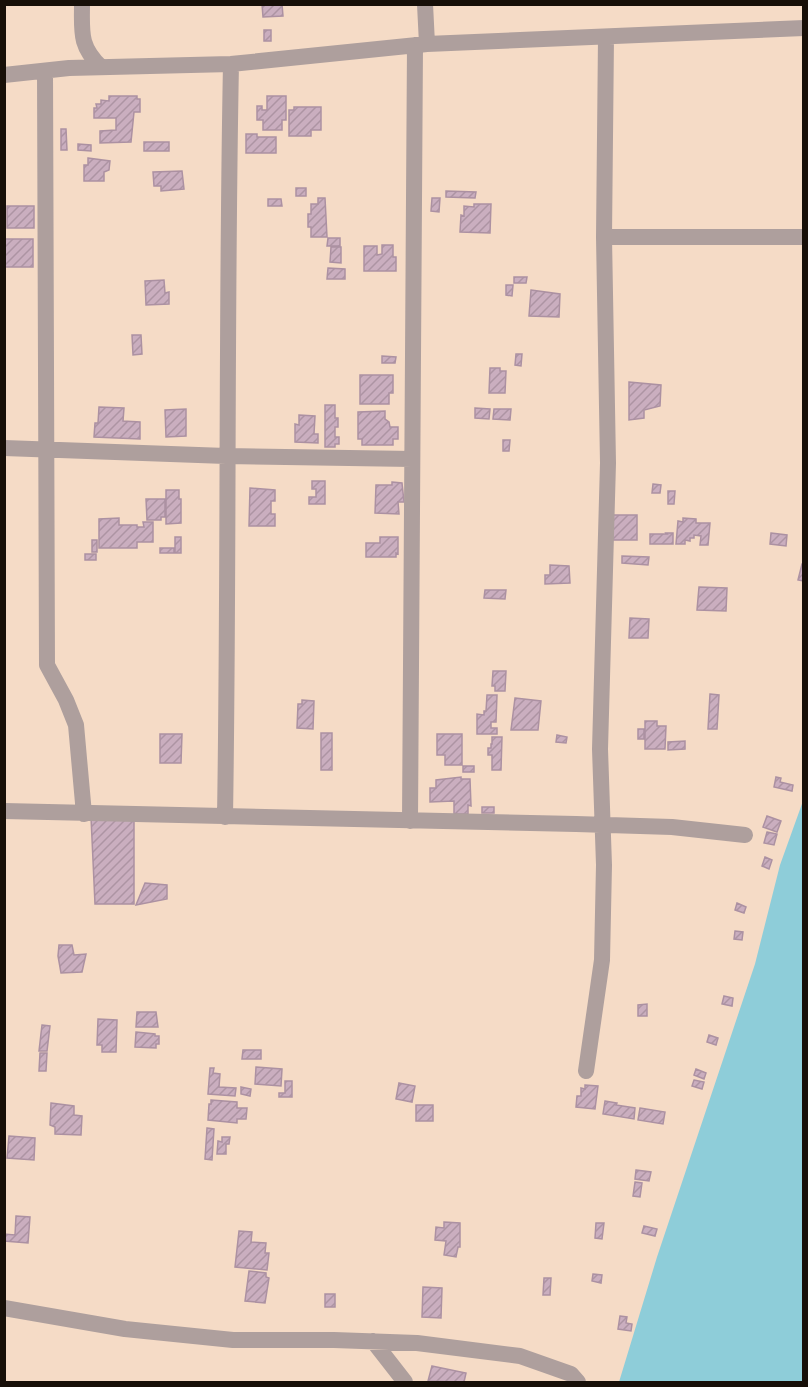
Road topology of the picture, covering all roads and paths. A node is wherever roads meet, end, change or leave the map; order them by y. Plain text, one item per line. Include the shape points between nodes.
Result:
1 (82, 4) edge
2 (425, 4) edge
3 (804, 28) edge
4 (606, 37) junction
5 (82, 41) junction
6 (421, 44) junction
7 (231, 64) junction
8 (101, 67) junction
9 (69, 68) junction
10 (45, 70) junction
11 (4, 75) edge
12 (604, 237) junction
13 (804, 237) edge
14 (4, 448) edge
15 (45, 448) junction
16 (226, 456) junction
17 (412, 459) junction
18 (4, 811) edge
19 (84, 814) junction
20 (225, 817) junction
21 (410, 821) junction
22 (603, 825) junction
23 (745, 835) dead end
24 (586, 1071) dead end
25 (4, 1308) edge
26 (374, 1341) junction
27 (405, 1383) edge
28 (578, 1383) edge

1 - 5 street
2 - 6 street
3 - 4 street
4 - 6 street
4 - 12 street
5 - 8 street
5 - 9 street
6 - 7 street
6 - 17 street
7 - 8 street
7 - 16 street
8 - 9 street
9 - 10 street
10 - 11 street
10 - 15 street
12 - 13 street
12 - 22 street via 608,463 600,749
14 - 15 street
15 - 16 street
15 - 19 street via 47,665 76,725
16 - 17 street
16 - 20 street
17 - 21 street
18 - 19 street
19 - 20 street
20 - 21 street
21 - 22 street
22 - 23 street
22 - 24 street via 602,960
25 - 26 street via 125,1329 233,1340
26 - 27 street
26 - 28 street via 520,1356 571,1374

